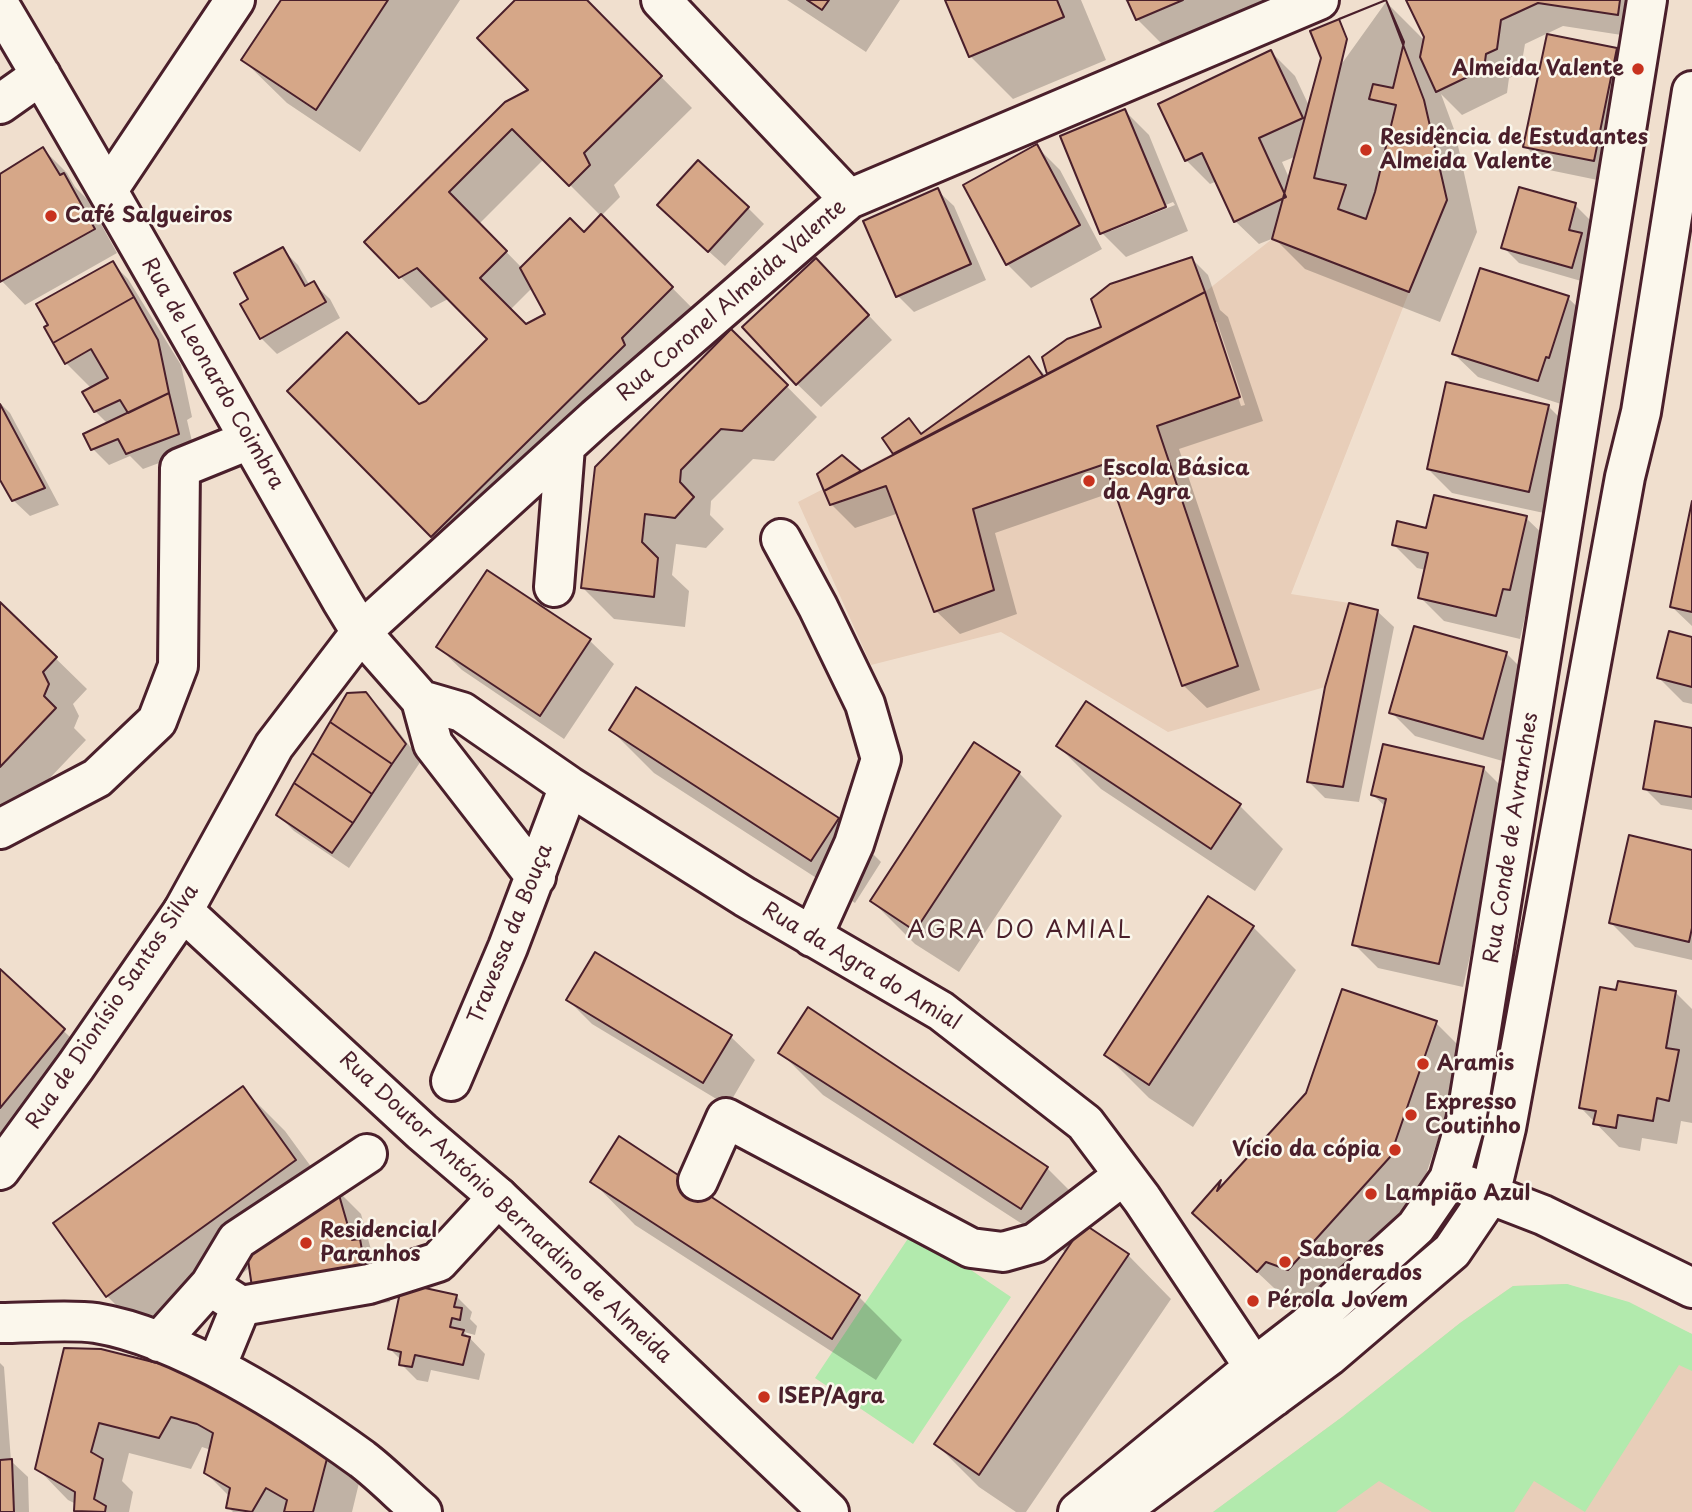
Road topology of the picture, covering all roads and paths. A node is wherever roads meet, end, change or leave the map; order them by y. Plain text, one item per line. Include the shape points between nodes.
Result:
1 (235, 0) edge
2 (661, 0) edge
3 (1319, 0) edge
4 (1647, 0) edge
5 (0, 6) edge
6 (41, 75) junction
7 (1692, 91) edge
8 (0, 104) edge
9 (108, 190) junction
10 (849, 199) junction
11 (249, 440) junction
12 (565, 447) junction
13 (781, 539) dead end
14 (554, 587) dead end
15 (361, 632) junction
16 (421, 700) junction
17 (569, 786) junction
18 (0, 829) edge
19 (536, 877) junction
20 (183, 911) junction
21 (812, 937) junction
22 (451, 1081) dead end
23 (368, 1154) dead end
24 (0, 1170) edge
25 (1124, 1175) junction
26 (1449, 1180) junction
27 (698, 1181) dead end
28 (1490, 1195) junction
29 (498, 1197) junction
30 (210, 1285) junction
31 (1692, 1288) edge
32 (241, 1306) junction
33 (0, 1324) edge
34 (159, 1342) junction
35 (216, 1367) junction
36 (1263, 1382) junction
37 (833, 1510) edge
38 (422, 1512) edge
39 (1078, 1512) edge
40 (1118, 1512) edge

1 - 9 street
2 - 10 street
3 - 10 street, Rua Coronel Almeida Valente
4 - 26 street, Rua Conde de Avranches via 1466,1121
5 - 6 street, Rua de Leonardo Coimbra
6 - 8 street
6 - 9 street, Rua de Leonardo Coimbra
7 - 28 street, Rua Conde de Avranches via 1641,412
9 - 11 street, Rua de Leonardo Coimbra
10 - 12 street, Rua Coronel Almeida Valente
11 - 15 street, Rua de Leonardo Coimbra
11 - 18 street via 180,468 178,666 158,721 97,778
12 - 14 street
12 - 15 street, Rua Coronel Almeida Valente
13 - 21 street via 864,704 881,760 854,844
15 - 16 street
15 - 20 street, Rua de Dionísio Santos Silva via 274,746
16 - 17 street, Rua da Agra do Amial via 462,712
16 - 19 street via 433,744
17 - 19 street, Travessa da Bouça
17 - 21 street, Rua da Agra do Amial
19 - 22 street, Travessa da Bouça
20 - 24 street, Rua de Dionísio Santos Silva
20 - 29 street, Rua Doutor António Bernardino de Almeida
21 - 25 street, Rua da Agra do Amial via 940,1011 1086,1123
23 - 30 street via 237,1240
25 - 27 street via 1035,1243 1003,1252 971,1248 726,1118
25 - 36 street, Rua da Agra do Amial
26 - 28 street
26 - 36 street, Rua Conde de Avranches via 1416,1227 1306,1327
28 - 31 street via 1543,1215
28 - 36 street, Rua Conde de Avranches via 1452,1251 1329,1356
29 - 32 street via 438,1262 369,1284
29 - 37 street, Rua Doutor António Bernardino de Almeida
30 - 32 street
30 - 34 street
32 - 35 street
33 - 34 street via 95,1323
34 - 35 street
35 - 38 street via 363,1460
36 - 39 street, Rua Conde de Avranches
36 - 40 street, Rua Conde de Avranches

